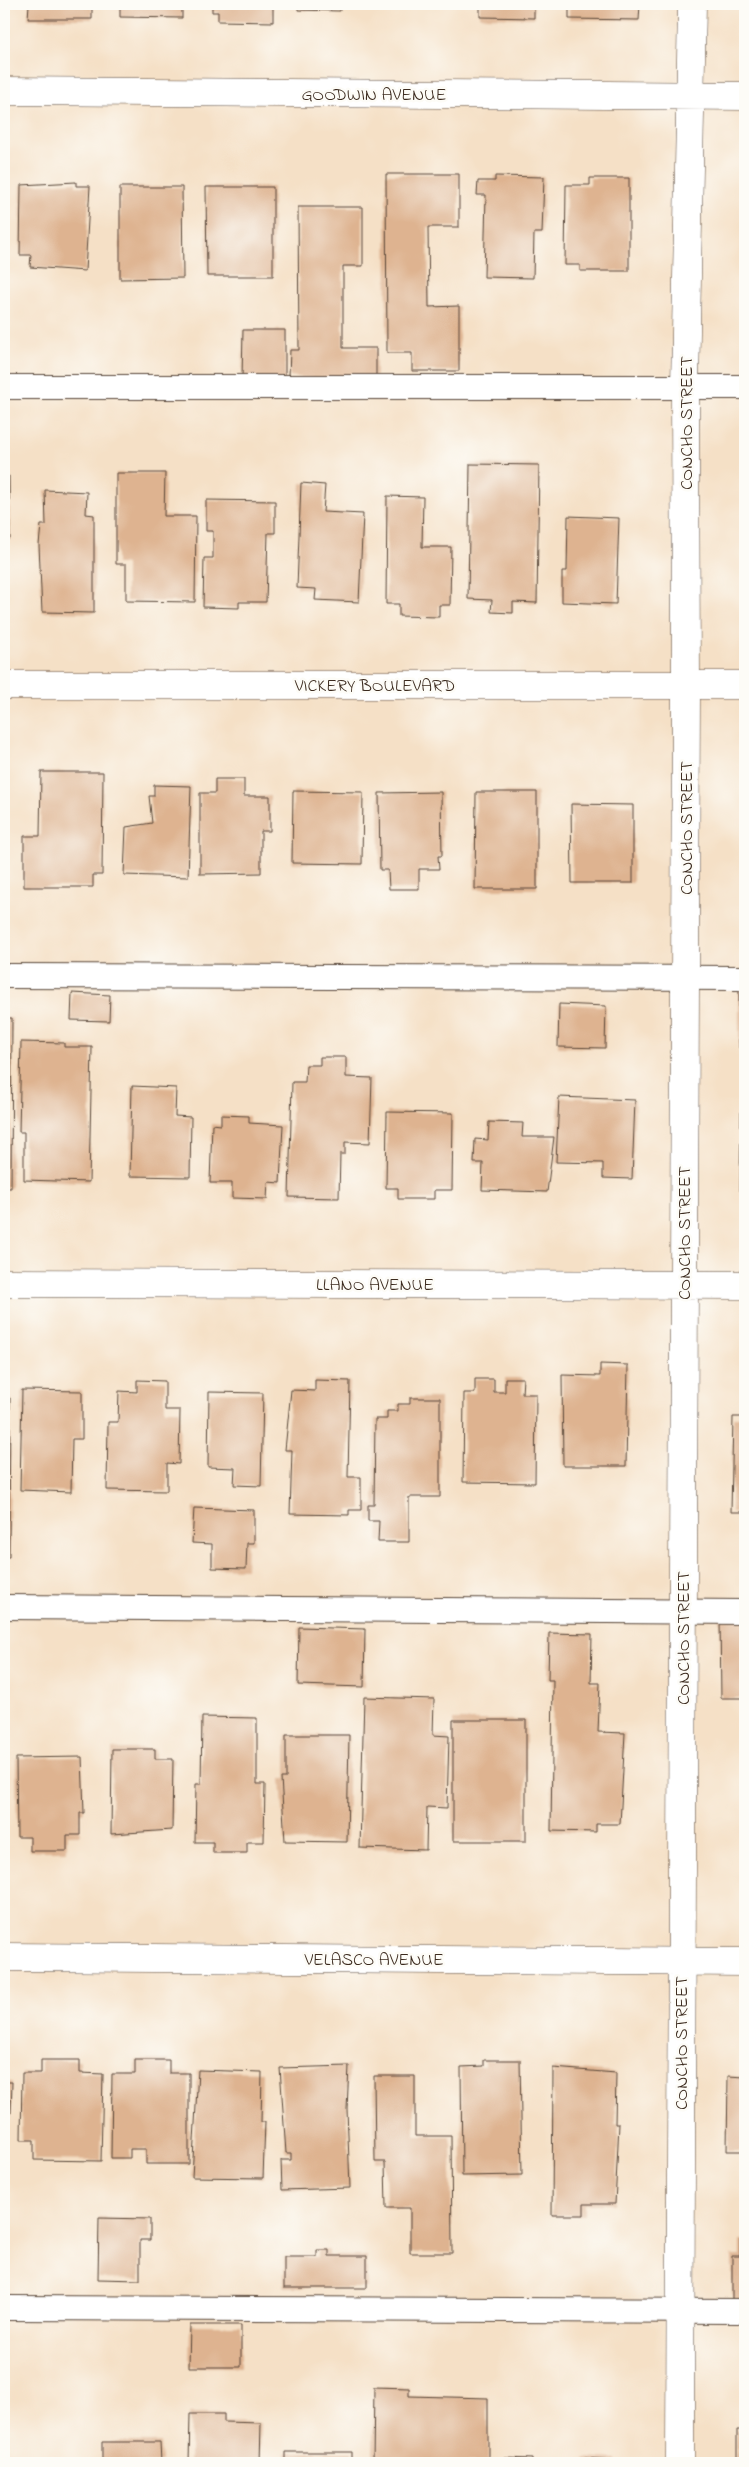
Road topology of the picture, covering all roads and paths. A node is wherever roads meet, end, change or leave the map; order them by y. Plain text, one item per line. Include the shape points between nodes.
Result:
1 (692, 4) edge
2 (4, 91) edge
3 (691, 96) junction
4 (745, 96) edge
5 (4, 387) edge
6 (685, 387) junction
7 (745, 387) edge
8 (4, 685) edge
9 (686, 685) junction
10 (745, 685) edge
11 (4, 976) edge
12 (685, 977) junction
13 (745, 978) edge
14 (4, 1283) edge
15 (684, 1285) junction
16 (745, 1285) edge
17 (4, 1607) edge
18 (683, 1612) junction
19 (745, 1612) edge
20 (4, 1957) edge
21 (681, 1961) junction
22 (745, 1962) edge
23 (4, 2308) edge
24 (680, 2310) junction
25 (745, 2310) edge
26 (680, 2463) edge

1 - 3 street, CONCHO STREET
2 - 3 street, GOODWIN AVENUE
3 - 4 street, GOODWIN AVENUE
3 - 6 street, CONCHO STREET
5 - 6 lane
6 - 7 lane
6 - 9 street, CONCHO STREET
8 - 9 street, VICKERY BOULEVARD
9 - 10 street, VICKERY BOULEVARD
9 - 12 street, CONCHO STREET
11 - 12 lane
12 - 13 lane
12 - 15 street, CONCHO STREET
14 - 15 street, LLANO AVENUE
15 - 16 street, LLANO AVENUE
15 - 18 street, CONCHO STREET
17 - 18 lane
18 - 19 lane
18 - 21 street, CONCHO STREET
20 - 21 street, VELASCO AVENUE
21 - 22 street, VELASCO AVENUE
21 - 24 street, CONCHO STREET
23 - 24 lane
24 - 25 lane
24 - 26 street, CONCHO STREET

